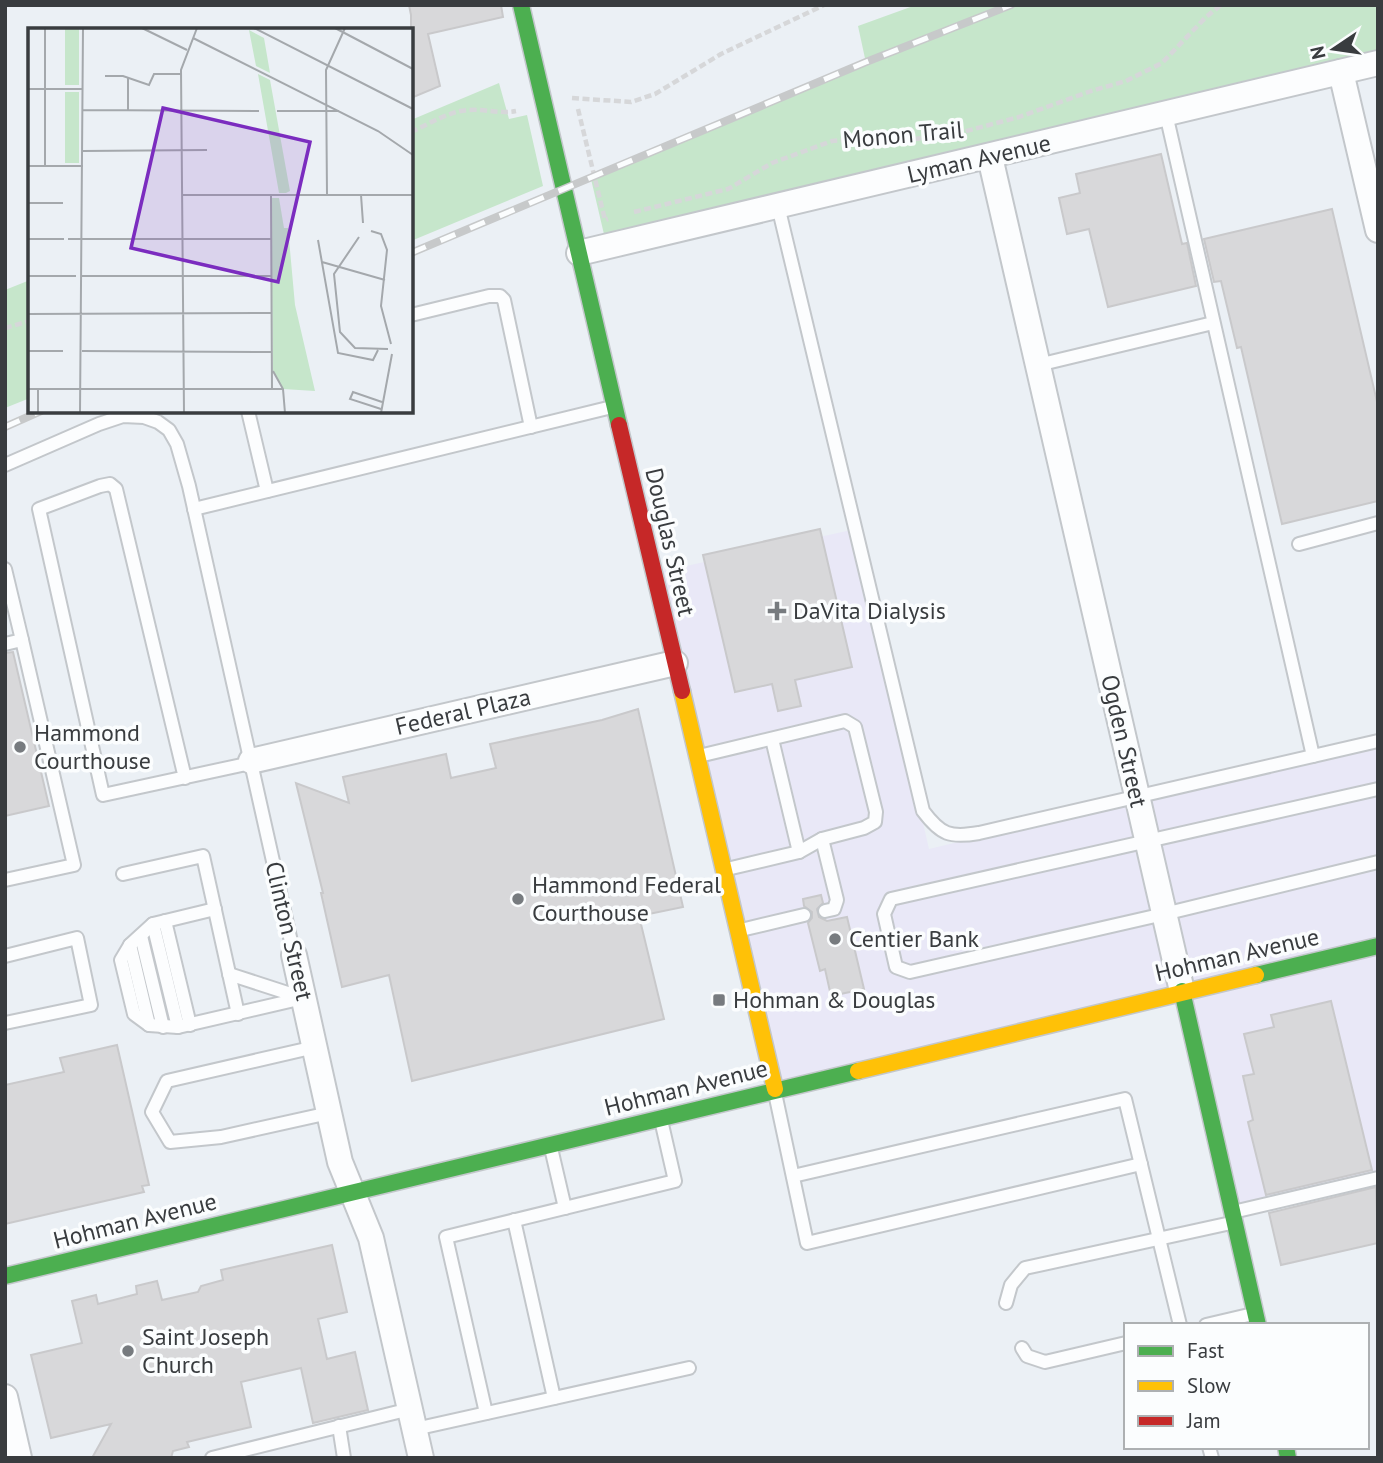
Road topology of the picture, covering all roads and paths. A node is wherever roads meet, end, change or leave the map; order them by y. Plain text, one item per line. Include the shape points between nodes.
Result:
1 (521, 5) edge
2 (824, 5) edge
3 (1221, 5) edge
4 (1378, 64) edge
5 (1341, 72) junction
6 (508, 113) dead end
7 (1166, 114) junction
8 (413, 131) edge
9 (990, 157) junction
10 (778, 206) junction
11 (632, 213) dead end
12 (619, 216) dead end
13 (1378, 230) edge
14 (579, 253) junction
15 (413, 315) edge
16 (28, 322) edge
17 (1213, 323) junction
18 (5, 328) edge
19 (1038, 365) junction
20 (615, 406) junction
21 (248, 413) edge
22 (531, 427) junction
23 (5, 465) edge
24 (267, 491) junction
25 (194, 509) junction
26 (1378, 523) edge
27 (1299, 544) dead end
28 (5, 569) edge
29 (22, 640) junction
30 (5, 644) edge
31 (675, 663) junction
32 (772, 739) junction
33 (1378, 741) edge
34 (697, 756) junction
35 (1312, 756) junction
36 (251, 762) junction
37 (185, 778) junction
38 (1378, 789) edge
39 (1138, 798) junction
40 (822, 839) junction
41 (1147, 841) junction
42 (799, 852) junction
43 (1378, 862) edge
44 (723, 869) junction
45 (123, 874) dead end
46 (5, 880) edge
47 (215, 909) junction
48 (824, 911) dead end
49 (1164, 914) junction
50 (804, 915) dead end
51 (159, 923) junction
52 (737, 930) junction
53 (141, 936) junction
54 (1378, 946) edge
55 (294, 955) joint
56 (5, 956) edge
57 (229, 974) junction
58 (1182, 991) junction
59 (303, 998) junction
60 (238, 1014) junction
61 (5, 1023) edge
62 (184, 1026) junction
63 (163, 1027) junction
64 (315, 1047) junction
65 (775, 1090) junction
66 (329, 1112) junction
67 (660, 1117) junction
68 (550, 1144) junction
69 (1141, 1164) junction
70 (793, 1177) junction
71 (1378, 1178) edge
72 (353, 1192) junction
73 (565, 1208) junction
74 (1234, 1217) junction
75 (514, 1220) junction
76 (1159, 1238) junction
77 (5, 1276) edge
78 (1006, 1303) dead end
79 (1257, 1319) edge
80 (1180, 1323) edge
81 (1223, 1323) edge
82 (1124, 1343) edge
83 (1022, 1348) dead end
84 (689, 1368) dead end
85 (5, 1397) edge
86 (554, 1398) junction
87 (486, 1413) junction
88 (412, 1419) junction
89 (339, 1426) junction
90 (239, 1454) edge
91 (14, 1456) edge
92 (212, 1458) edge
93 (344, 1458) edge
94 (421, 1458) edge

1 - 14 street, Douglas Street
2 - 12 path via 721,54 655,94 631,102 576,98 606,220
3 - 11 path, Monon Trail via 1162,63 1126,81 955,134 832,141 772,163 728,189
4 - 5 street, Lyman Avenue
5 - 7 street, Lyman Avenue
5 - 13 street
6 - 8 path via 470,110
7 - 9 street, Lyman Avenue
7 - 17 lane
9 - 10 street, Lyman Avenue
9 - 19 street, Ogden Street
10 - 14 street, Lyman Avenue
10 - 39 lane via 923,811 934,826 958,836
14 - 20 street, Douglas Street
15 - 22 lane via 500,296
16 - 18 path
17 - 19 lane
17 - 35 lane
19 - 39 street, Ogden Street
20 - 22 lane
20 - 31 street, Douglas Street
21 - 24 lane
22 - 24 lane
23 - 25 lane, Clinton Street via 99,424 123,416 144,417 158,422 173,437
24 - 25 lane
25 - 36 lane, Clinton Street
26 - 27 lane
28 - 29 lane
29 - 30 lane
29 - 46 lane via 74,865
31 - 34 street, Douglas Street
31 - 36 street, Federal Plaza
32 - 34 lane
32 - 40 lane via 845,721 855,727 875,822
32 - 42 lane
33 - 35 lane
34 - 44 street, Douglas Street
35 - 39 lane
36 - 37 lane
36 - 55 lane, Clinton Street
37 - 37 lane via 103,795 39,509 100,486 110,484 116,489
38 - 41 lane
39 - 41 street, Ogden Street
40 - 42 lane
40 - 48 lane via 837,900 834,909
41 - 49 street, Ogden Street
41 - 49 lane via 891,899 884,914 896,967 910,972
42 - 44 lane
43 - 49 lane
44 - 52 street, Douglas Street
45 - 47 lane via 203,856
47 - 51 lane
47 - 57 lane
49 - 58 street, Ogden Street
50 - 52 lane
51 - 53 lane
51 - 62 lane
52 - 65 street, Douglas Street
53 - 63 lane
53 - 63 lane via 130,945 149,1025
54 - 58 street, Hohman Avenue
55 - 59 street, Clinton Street
56 - 61 lane via 77,938 91,1004
57 - 59 lane
57 - 60 lane
58 - 65 street, Hohman Avenue
58 - 74 street, Ogden Street
59 - 60 lane
59 - 64 street, Clinton Street
60 - 62 lane
62 - 63 lane
64 - 66 street, Clinton Street
64 - 66 lane via 167,1081 152,1112 170,1142 221,1137
65 - 67 street, Hohman Avenue
65 - 70 lane
66 - 72 street, Clinton Street via 340,1162
67 - 68 street, Hohman Avenue
67 - 73 lane via 675,1181
68 - 72 street, Hohman Avenue
68 - 73 lane
69 - 70 lane via 1125,1099
69 - 70 lane via 807,1243
69 - 76 lane
71 - 74 lane
72 - 77 street, Hohman Avenue
72 - 88 street, Clinton Street via 371,1238
73 - 75 lane
74 - 76 lane
74 - 79 street, Ogden Street
75 - 86 lane
75 - 87 lane via 446,1237
76 - 78 lane via 1025,1268 1011,1285
76 - 80 lane
79 - 81 lane
82 - 83 lane via 1045,1362 1027,1356
84 - 86 lane
85 - 91 street
86 - 87 lane
87 - 88 lane
88 - 89 lane
88 - 94 street, Clinton Street
89 - 90 lane
89 - 93 lane
90 - 92 lane

